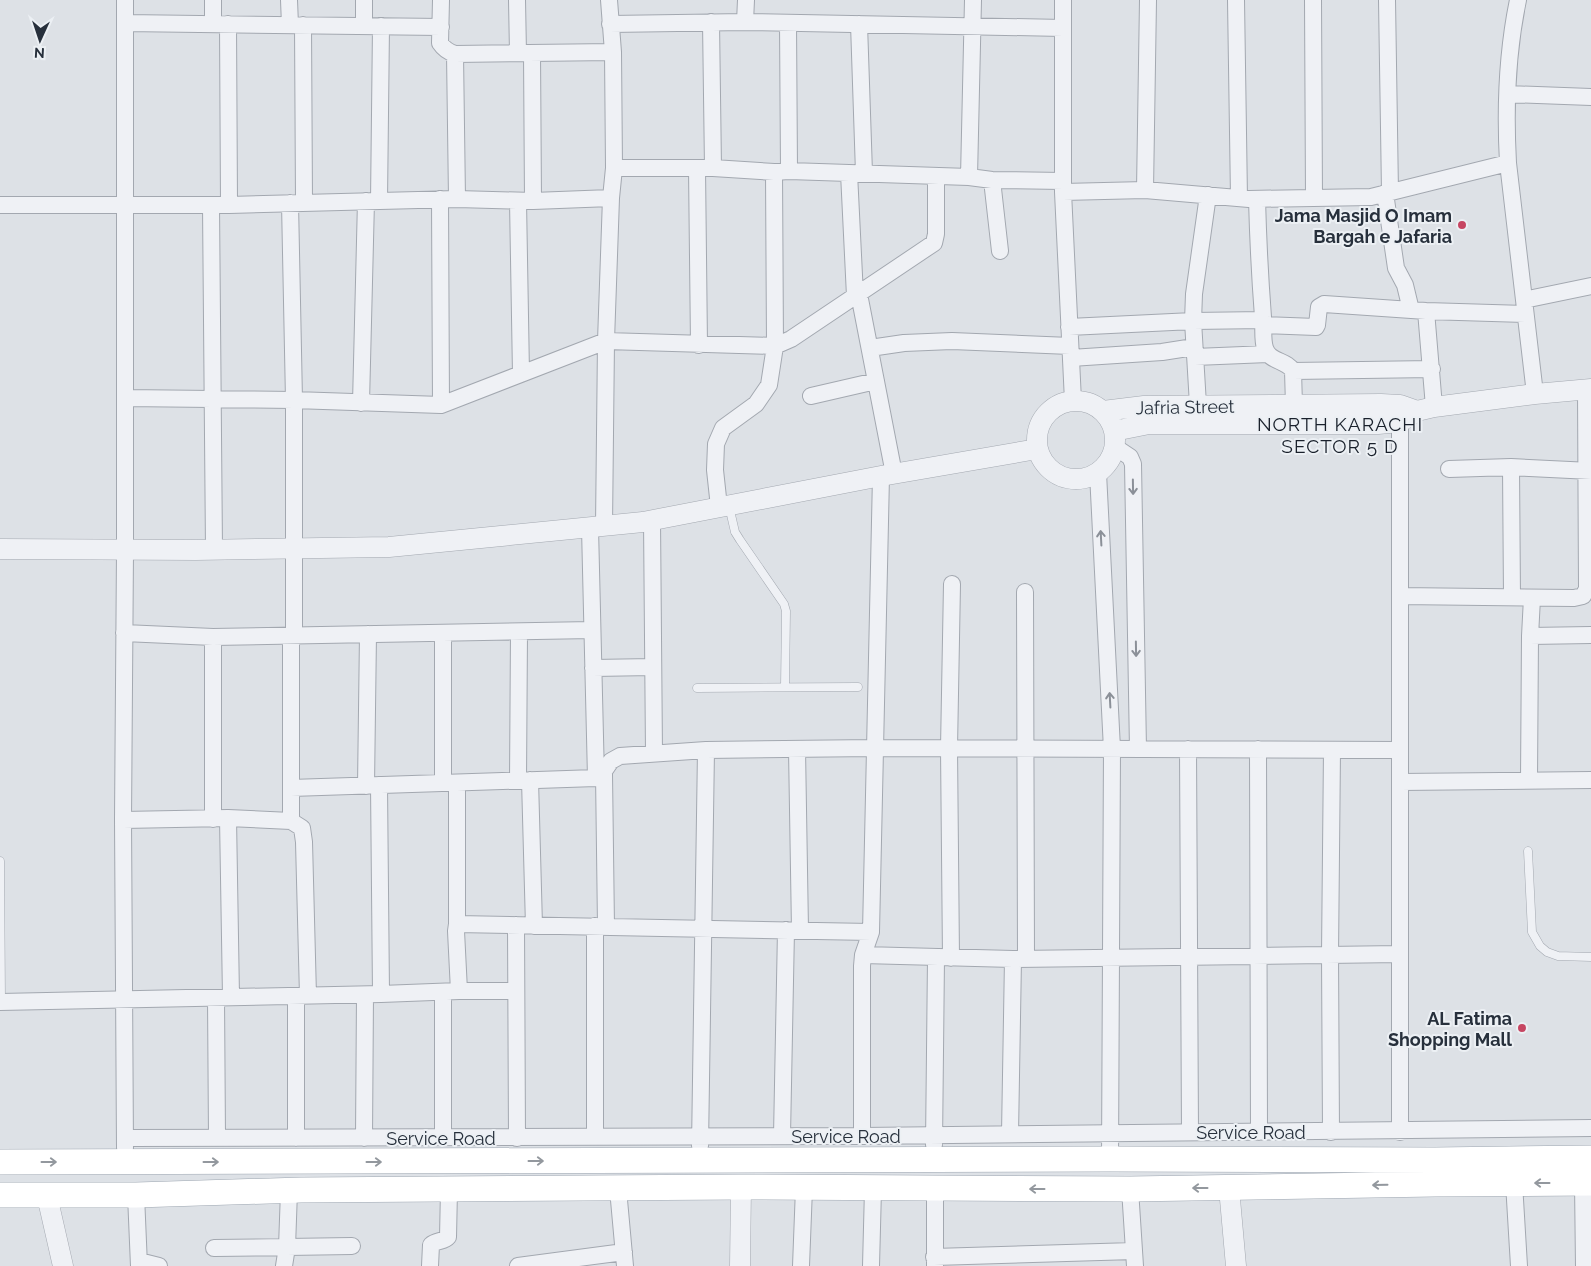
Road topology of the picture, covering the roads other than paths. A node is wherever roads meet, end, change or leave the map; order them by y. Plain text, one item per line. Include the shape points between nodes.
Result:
1 (125, 0) edge
2 (213, 0) edge
3 (289, 0) edge
4 (364, 0) edge
5 (441, 0) edge
6 (517, 0) edge
7 (609, 0) edge
8 (746, 0) edge
9 (973, 0) edge
10 (1063, 0) edge
11 (1148, 0) edge
12 (1236, 0) edge
13 (1313, 0) edge
14 (1387, 0) edge
15 (1518, 0) edge
16 (711, 22) junction
17 (745, 22) junction
18 (125, 23) junction
19 (788, 23) junction
20 (221, 24) junction
21 (610, 24) junction
22 (859, 24) junction
23 (296, 25) junction
24 (364, 26) junction
25 (381, 26) junction
26 (973, 26) junction
27 (441, 27) junction
28 (1063, 28) junction
29 (613, 52) junction
30 (525, 53) junction
31 (455, 54) junction
32 (1508, 94) junction
33 (1591, 97) edge
34 (1508, 163) junction
35 (614, 168) junction
36 (705, 168) junction
37 (782, 172) junction
38 (857, 173) junction
39 (936, 176) junction
40 (969, 177) junction
41 (992, 180) junction
42 (1063, 186) junction
43 (1145, 190) junction
44 (1388, 193) junction
45 (1208, 195) junction
46 (611, 198) junction
47 (1239, 198) junction
48 (1314, 198) junction
49 (440, 199) junction
50 (457, 199) junction
51 (1257, 199) junction
52 (373, 201) junction
53 (526, 201) junction
54 (297, 203) junction
55 (0, 205) edge
56 (125, 205) junction
57 (211, 205) junction
58 (229, 205) junction
59 (1000, 250) dead end
60 (1591, 286) edge
61 (857, 295) junction
62 (1525, 307) junction
63 (1419, 310) junction
64 (1193, 321) junction
65 (1263, 323) junction
66 (1069, 327) junction
67 (606, 341) junction
68 (699, 344) junction
69 (775, 346) junction
70 (870, 348) junction
71 (1070, 352) junction
72 (1195, 352) junction
73 (1268, 354) junction
74 (1432, 369) junction
75 (1293, 371) junction
76 (521, 374) junction
77 (876, 381) junction
78 (1589, 389) edge
79 (1535, 394) junction
80 (811, 396) dead end
81 (125, 398) junction
82 (212, 399) junction
83 (294, 400) junction
84 (1073, 400) junction
85 (361, 402) junction
86 (441, 405) junction
87 (1294, 405) junction
88 (1198, 406) junction
89 (1103, 411) junction
90 (1413, 411) junction
91 (1255, 415) junction
92 (1115, 439) junction
93 (1037, 450) junction
94 (1511, 467) junction
95 (1449, 468) dead end
96 (1589, 471) edge
97 (1098, 473) junction
98 (887, 475) junction
99 (724, 506) junction
100 (652, 520) junction
101 (597, 527) junction
102 (294, 549) junction
103 (0, 550) edge
104 (214, 550) junction
105 (125, 551) junction
106 (952, 584) dead end
107 (1025, 592) dead end
108 (1400, 596) junction
109 (1512, 598) junction
110 (1532, 598) junction
111 (592, 630) junction
112 (519, 632) junction
113 (124, 633) junction
114 (443, 633) junction
115 (368, 634) junction
116 (1591, 635) edge
117 (292, 636) junction
118 (1530, 636) junction
119 (213, 637) junction
120 (653, 667) junction
121 (593, 668) junction
122 (784, 687) junction
123 (858, 687) dead end
124 (697, 688) dead end
125 (798, 748) junction
126 (874, 748) junction
127 (949, 748) junction
128 (1026, 748) junction
129 (1112, 749) junction
130 (1138, 749) junction
131 (1188, 749) junction
132 (1258, 749) junction
133 (706, 750) junction
134 (1332, 750) junction
135 (1400, 750) junction
136 (654, 754) junction
137 (600, 776) junction
138 (1530, 780) junction
139 (1591, 780) edge
140 (524, 781) junction
141 (1400, 782) junction
142 (450, 783) junction
143 (373, 786) junction
144 (291, 788) junction
145 (221, 818) junction
146 (123, 820) junction
147 (291, 821) junction
148 (1528, 851) dead end
149 (0, 861) edge
150 (458, 924) junction
151 (516, 925) junction
152 (534, 926) junction
153 (601, 926) junction
154 (704, 928) junction
155 (793, 930) junction
156 (871, 932) junction
157 (863, 954) junction
158 (1400, 954) junction
159 (1330, 955) junction
160 (1259, 956) junction
161 (1188, 957) junction
162 (1591, 957) edge
163 (944, 958) junction
164 (1112, 958) junction
165 (1019, 959) junction
166 (459, 991) junction
167 (516, 991) junction
168 (443, 992) junction
169 (373, 995) junction
170 (302, 996) junction
171 (224, 998) junction
172 (125, 1000) junction
173 (1, 1002) edge
174 (1591, 1128) edge
175 (1110, 1132) junction
176 (1190, 1132) junction
177 (1259, 1132) junction
178 (1331, 1132) junction
179 (1400, 1132) junction
180 (1010, 1134) junction
181 (700, 1135) junction
182 (934, 1135) junction
183 (595, 1136) junction
184 (782, 1136) junction
185 (862, 1136) junction
186 (126, 1138) junction
187 (217, 1138) junction
188 (296, 1138) junction
189 (364, 1138) junction
190 (442, 1138) junction
191 (517, 1138) junction
192 (1591, 1158) edge
193 (1110, 1159) junction
194 (700, 1160) junction
195 (934, 1160) junction
196 (0, 1162) edge
197 (125, 1162) junction
198 (302, 1162) junction
199 (1435, 1172) junction
200 (1514, 1183) junction
201 (1587, 1183) edge
202 (741, 1188) junction
203 (804, 1188) junction
204 (1229, 1188) junction
205 (618, 1189) junction
206 (873, 1189) junction
207 (936, 1189) junction
208 (1130, 1189) junction
209 (449, 1190) junction
210 (295, 1191) junction
211 (0, 1195) edge
212 (136, 1195) junction
213 (48, 1196) junction
214 (352, 1246) dead end
215 (287, 1247) junction
216 (214, 1248) dead end
217 (625, 1259) edge
218 (1134, 1259) edge
219 (934, 1261) edge
220 (139, 1263) edge
221 (63, 1266) edge
222 (159, 1266) edge
223 (284, 1266) edge
224 (430, 1266) edge
225 (518, 1266) edge
226 (740, 1266) edge
227 (801, 1266) edge
228 (871, 1266) edge
229 (1236, 1266) edge
230 (1519, 1266) edge
231 (1584, 1266) edge

1 - 18 street
2 - 20 street
3 - 23 street
4 - 24 street
5 - 27 street
6 - 30 street
7 - 21 street
8 - 17 street
9 - 26 street
10 - 28 street
11 - 43 street
12 - 47 street
13 - 48 street
14 - 44 street
15 - 32 street via 1512,29
16 - 17 street
16 - 21 street
16 - 36 street
17 - 19 street
18 - 20 street
18 - 56 street
19 - 22 street
19 - 37 street
20 - 23 street
20 - 58 street
21 - 29 street
22 - 26 street
22 - 38 street
23 - 24 street
23 - 54 street
24 - 25 street
25 - 27 street
25 - 52 street
26 - 28 street
26 - 40 street
27 - 31 street via 440,43 449,53
28 - 42 street
29 - 30 street
29 - 35 street
30 - 31 street
30 - 53 street
31 - 50 street
32 - 33 street
32 - 34 street
34 - 44 street
34 - 62 street
35 - 36 street
35 - 46 street
36 - 37 street
36 - 68 street
37 - 38 street
37 - 69 street
38 - 39 street
38 - 61 street
39 - 40 street
39 - 61 street via 934,243
40 - 41 street
41 - 42 street
41 - 59 street
42 - 43 street
42 - 66 street
43 - 45 street
44 - 48 street via 1371,197
44 - 63 street via 1396,268
45 - 47 street
45 - 64 street
46 - 53 street
46 - 67 street
47 - 51 street
48 - 51 street
49 - 50 street
49 - 52 street
49 - 86 street
50 - 53 street
51 - 65 street
52 - 54 street
52 - 85 street
53 - 76 street
54 - 58 street
54 - 83 street
55 - 56 street
56 - 57 street
56 - 81 street
57 - 58 street
57 - 82 street
60 - 62 street
61 - 69 street via 791,339
61 - 70 street
62 - 63 street
62 - 79 street
63 - 65 street via 1324,304 1319,307 1316,327
63 - 74 street
64 - 65 street
64 - 66 street
64 - 72 street
65 - 73 street via 1264,348
66 - 71 street
67 - 68 street
67 - 76 street
67 - 101 street
68 - 69 street
69 - 99 street via 769,385 756,404 723,428 716,444 715,470
70 - 71 street via 952,341
70 - 77 street
71 - 72 street
71 - 84 street
72 - 73 street
72 - 88 street
73 - 75 street
74 - 75 street
74 - 90 street
75 - 87 street
76 - 86 street
77 - 80 street
77 - 98 street
78 - 79 street, Jafria Street
78 - 96 street
79 - 90 street, Jafria Street
81 - 82 street
81 - 105 street
82 - 83 street
82 - 104 street
83 - 85 street
83 - 102 street
84 - 89 street via 1089,403
84 - 93 street via 1052,408 1047,414 1038,427
85 - 86 street
87 - 90 street, Jafria Street
87 - 91 street, Jafria Street
88 - 89 street, Jafria Street via 1144,406
88 - 91 street, Jafria Street
89 - 92 street
90 - 91 street, Jafria Street via 1378,424
90 - 108 street
91 - 92 street, Jafria Street via 1149,424
92 - 97 street via 1109,462
92 -> 130 street via 1133,464
93 - 97 street via 1046,466 1061,477 1080,480
93 - 98 street
94 - 95 street
94 - 96 street
94 - 109 street
96 - 110 street via 1587,589 1583,596 1574,598
129 -> 97 street
98 - 99 street
98 - 126 street
99 - 100 street
99 - 122 lane via 735,532 784,604
100 - 101 street
100 - 120 street
101 - 102 street via 389,547
101 - 111 street
102 - 104 street
102 - 117 street
103 - 105 street
104 - 105 street
105 - 113 street
106 - 127 street
107 - 128 street
108 - 109 street
108 - 135 street
109 - 110 street
110 - 118 street
111 - 112 street
111 - 121 street
112 - 114 street
112 - 140 street
113 - 119 street
113 - 146 street
114 - 115 street
114 - 142 street
115 - 117 street
115 - 143 street
116 - 118 street
117 - 119 street
117 - 144 street
118 - 138 street
119 - 145 street
120 - 121 street
120 - 136 street
121 - 137 street
122 - 123 lane
122 - 124 lane
125 - 126 street
125 - 133 street
125 - 155 street
126 - 127 street
126 - 156 street
127 - 128 street
127 - 163 street
128 - 129 street
128 - 165 street
129 - 130 street
129 - 164 street
130 - 131 street
131 - 132 street
131 - 161 street
132 - 134 street
132 - 160 street
133 - 136 street
133 - 154 street
134 - 135 street
134 - 159 street
135 - 141 street
136 - 137 street via 620,756 611,761
137 - 140 street
137 - 153 street
138 - 139 street
138 - 141 street
140 - 142 street
140 - 152 street
141 - 158 street
142 - 143 street
142 - 150 street
143 - 144 street
143 - 169 street
144 - 147 street
145 - 146 street
145 - 147 street
145 - 171 street
146 - 172 street
147 - 170 street via 302,828 304,842
148 - 162 lane via 1532,932 1540,946 1558,956
149 - 173 lane
150 - 151 street
150 - 166 street
151 - 152 street
151 - 167 street
152 - 153 street
153 - 154 street
153 - 183 street
154 - 155 street
154 - 181 street
155 - 156 street
155 - 184 street
156 - 157 street
157 - 163 street
157 - 185 street
158 - 159 street
158 - 179 street
159 - 160 street
159 - 178 street
160 - 161 street
160 - 177 street
161 - 164 street
161 - 176 street
163 - 165 street
163 - 182 street
164 - 165 street
164 - 175 street
165 - 180 street
166 - 167 street
166 - 168 street
167 - 191 street
168 - 169 street
168 - 190 street
169 - 170 street
169 - 189 street
170 - 171 street
170 - 188 street
171 - 172 street
171 - 187 street
172 - 173 street
172 - 186 street
174 - 179 street, Service Road
175 - 176 street, Service Road
175 - 180 street, Service Road
175 - 193 street
176 - 177 street, Service Road
177 - 178 street, Service Road
178 - 179 street, Service Road
180 - 182 street, Service Road
181 - 183 street, Service Road
181 - 184 street, Service Road
181 - 194 street
182 - 185 street, Service Road
182 - 195 street
183 - 191 street, Service Road
184 - 185 street, Service Road
186 - 187 street, Service Road
186 - 197 street
187 - 188 street, Service Road
188 - 189 street, Service Road
189 - 190 street, Service Road
190 - 191 street, Service Road
192 - 199 main road
193 - 195 main road
193 - 199 main road
194 - 195 main road
198 -> 194 main road
196 -> 197 main road
197 -> 198 main road
198 - 210 main road
199 - 200 main road
199 -> 204 main road
201 -> 200 main road
200 - 230 street
201 - 231 street
202 - 203 main road
202 - 205 main road
202 - 226 street
203 - 206 main road
203 - 227 street
204 -> 208 main road
204 - 229 street
205 - 209 main road
205 - 217 street
206 - 207 main road
206 - 228 street
208 -> 207 main road
207 - 219 street
208 - 218 street
209 - 210 main road
209 - 224 street via 448,1236 432,1245
210 - 212 main road
210 - 215 street
211 - 213 main road
212 - 213 main road
212 - 220 street
213 - 221 street
214 - 215 street
215 - 216 street
215 - 223 street
217 - 225 street
218 - 219 street
220 - 222 street

